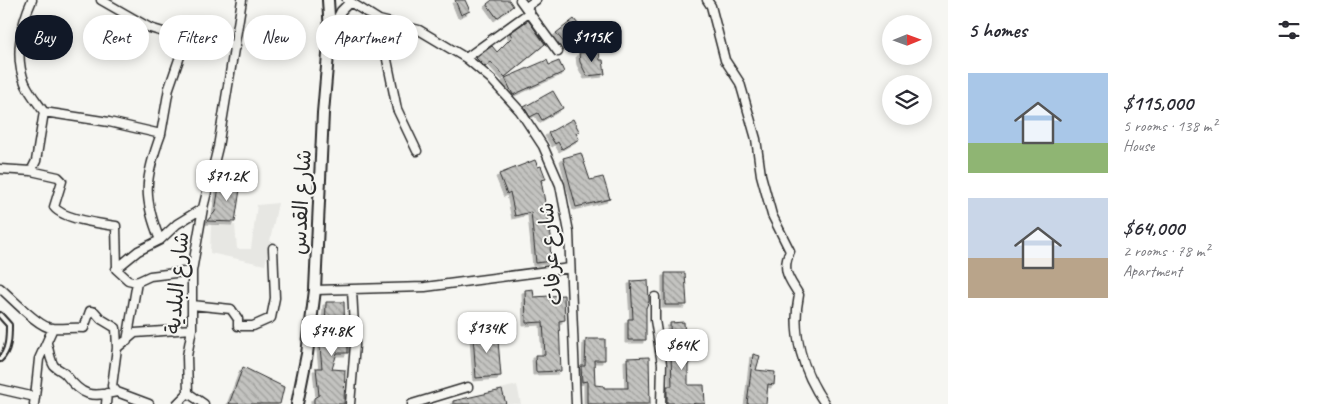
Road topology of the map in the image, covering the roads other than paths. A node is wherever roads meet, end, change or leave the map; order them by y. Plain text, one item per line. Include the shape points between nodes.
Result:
1 (32, 0) edge
2 (101, 0) edge
3 (242, 0) edge
4 (328, 0) edge
5 (520, 0) edge
6 (536, 0) edge
7 (706, 0) edge
8 (348, 1) edge
9 (528, 10) junction
10 (329, 15) edge
11 (339, 15) edge
12 (371, 15) edge
13 (418, 30) edge
14 (159, 31) edge
15 (236, 46) joint
16 (558, 52) dead end
17 (466, 58) junction
18 (179, 60) edge
19 (328, 60) edge
20 (387, 60) edge
21 (44, 112) junction
22 (161, 134) junction
23 (417, 151) dead end
24 (0, 169) edge
25 (32, 170) junction
26 (203, 208) junction
27 (160, 240) junction
28 (273, 248) dead end
29 (570, 268) junction
30 (116, 269) junction
31 (192, 271) junction
32 (137, 282) junction
33 (0, 288) edge
34 (315, 290) junction
35 (352, 290) junction
36 (655, 298) dead end
37 (192, 304) junction
38 (0, 316) edge
39 (53, 328) junction
40 (192, 329) junction
41 (126, 341) junction
42 (47, 343) junction
43 (117, 348) junction
44 (0, 359) edge
45 (468, 386) dead end
46 (0, 389) edge
47 (117, 392) junction
48 (188, 392) junction
49 (107, 393) junction
50 (34, 401) edge
51 (106, 404) edge
52 (149, 404) edge
53 (177, 404) edge
54 (204, 404) edge
55 (297, 404) edge
56 (350, 404) edge
57 (412, 404) edge
58 (576, 404) edge
59 (661, 404) edge
60 (825, 404) edge

1 - 21 street via 24,17 21,64 24,82
2 - 14 street
3 - 15 street, شارع البلدية
4 - 10 main road, شارع القدس
5 - 9 street
6 - 9 street
7 - 60 street via 711,6 725,60 740,82 772,215 790,251 785,262 786,274 799,296 794,316 796,342
8 - 11 street
8 - 12 street, شارع عرفات
9 - 16 street
9 - 17 street
13 - 17 street, شارع عرفات
15 - 26 street, شارع البلدية via 218,147
17 - 29 street, شارع عرفات via 492,79 520,110 543,146 560,186 569,232
18 - 22 street via 169,88
19 - 34 main road, شارع القدس
20 - 23 street via 397,109
21 - 22 street
21 - 25 street
22 - 27 street via 148,172 150,217
24 - 25 street
25 - 30 street via 62,181 54,207 58,212 92,223 116,226
26 - 27 street via 176,224
26 - 31 street, شارع البلدية
27 - 30 street via 138,251
28 - 37 street via 275,298 271,318 253,326 238,326 238,319 231,309
29 - 35 street via 434,286
29 - 58 street, شارع عرفات
30 - 32 street via 128,280
31 - 32 street via 150,276
31 - 37 street, شارع البلدية
32 - 41 street
33 - 39 street via 42,326
34 - 35 street
34 - 55 main road, شارع القدس
35 - 56 street via 355,345
36 - 59 street via 662,364
37 - 40 street, شارع البلدية
38 - 44 lane via 9,325 7,348
39 - 42 street
39 - 43 street via 84,328 90,311 95,312 116,328
40 - 41 street via 135,333
40 - 48 street, شارع البلدية via 187,356
41 - 43 street
42 - 49 street via 54,367 65,374 78,390
42 - 50 street via 39,359
43 - 47 street via 112,380
45 - 57 street
46 - 50 street
47 - 49 street
47 - 52 street
48 - 53 street
48 - 54 street
49 - 51 street

